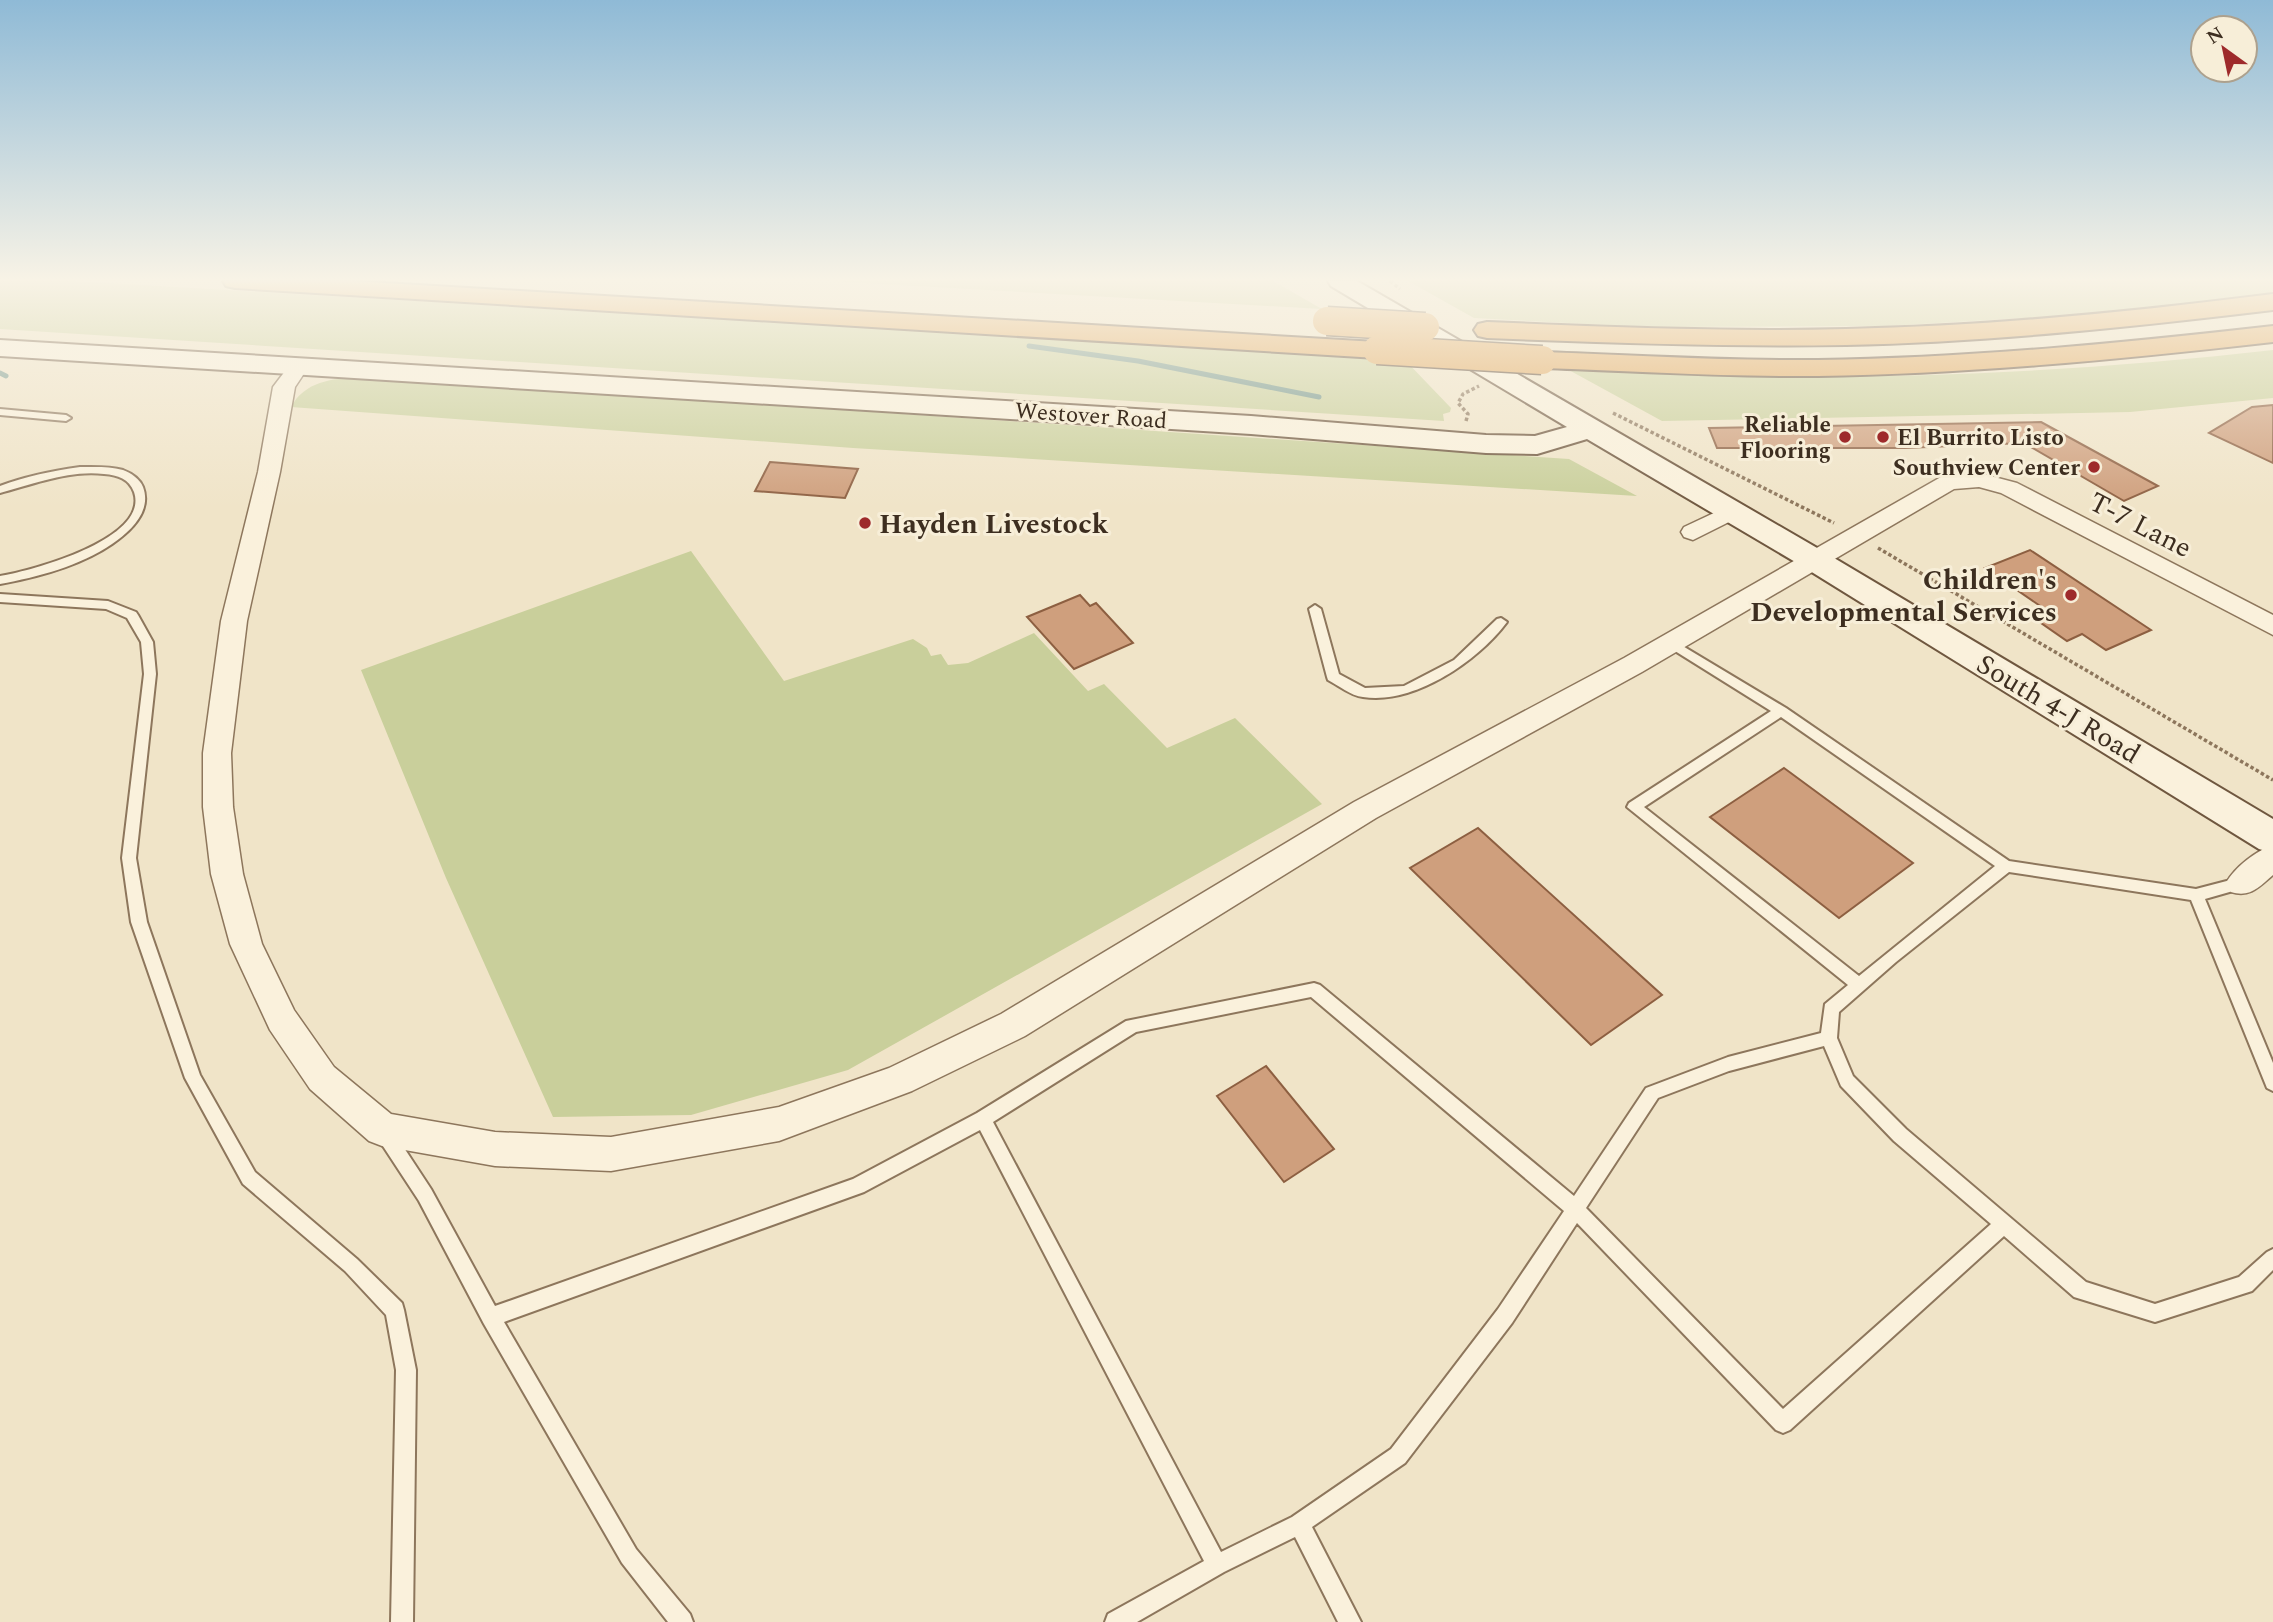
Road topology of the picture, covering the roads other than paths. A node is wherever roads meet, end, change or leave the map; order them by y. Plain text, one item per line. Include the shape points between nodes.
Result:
1 (144, 357) edge
2 (1483, 357) edge
3 (1487, 357) edge
4 (2036, 357) edge
5 (299, 366) junction
6 (0, 412) edge
7 (66, 418) dead end
8 (1598, 418) junction
9 (1486, 444) junction
10 (1680, 482) junction
11 (1, 487) edge
12 (1731, 512) junction
13 (1693, 532) dead end
14 (1812, 559) junction
15 (0, 580) edge
16 (0, 598) edge
17 (1315, 609) dead end
18 (1502, 622) dead end
19 (2273, 626) edge
20 (1671, 643) junction
21 (1781, 711) junction
22 (2273, 838) edge
23 (2273, 857) edge
24 (2006, 866) junction
25 (2242, 883) joint
26 (2196, 895) junction
27 (1859, 985) junction
28 (1829, 1038) junction
29 (2273, 1083) edge
30 (983, 1119) junction
31 (382, 1129) junction
32 (1575, 1209) junction
33 (2004, 1224) junction
34 (2273, 1258) edge
35 (491, 1317) junction
36 (1299, 1524) junction
37 (1217, 1565) junction
38 (402, 1622) edge
39 (682, 1622) edge
40 (1116, 1622) edge
41 (1350, 1622) edge

1 - 5 street, Westover Road
2 - 8 street, South 4-J Road
3 - 4 highway, bridge via 1818,368
5 - 9 street, Westover Road via 1251,425
5 - 31 street via 284,387 234,621 217,753 218,807 227,874 246,944 282,1020 322,1078
6 - 7 lane
8 - 9 street, Westover Road via 1537,445
8 - 10 street, South 4-J Road
9 - 10 street via 1506,453 1596,460
10 - 12 street, South 4-J Road
11 - 15 lane via 68,470 97,469 136,483 141,497 136,514 121,532 96,550 64,565
12 - 13 street
12 - 14 street, South 4-J Road
14 - 19 street, T-7 Lane via 1949,482 1979,480 2009,488
14 - 20 street
14 - 22 street, South 4-J Road
16 - 38 lane via 108,605 132,615 147,642 150,674 130,858 139,922 193,1078 249,1178 351,1265 395,1310 406,1370
17 - 18 lane via 1333,677 1363,693 1406,690 1458,663
20 - 21 lane
20 - 31 street via 1365,810 1013,1025 901,1080 779,1124 611,1154 495,1149
21 - 24 lane
21 - 27 lane via 1634,807
23 - 25 street
24 - 26 lane
24 - 27 lane
25 - 26 lane
26 - 29 lane
27 - 28 lane via 1832,1009
28 - 32 lane via 1728,1064 1652,1093
28 - 33 lane via 1847,1082 1900,1135
30 - 32 lane via 1132,1026 1314,990
30 - 35 lane via 858,1186
30 - 37 lane
31 - 35 lane via 425,1195
32 - 33 lane via 1783,1423
32 - 36 lane via 1505,1316 1398,1456
33 - 34 lane via 2081,1290 2155,1313 2245,1284
35 - 39 lane via 628,1556
36 - 37 lane
36 - 41 lane
37 - 40 lane

